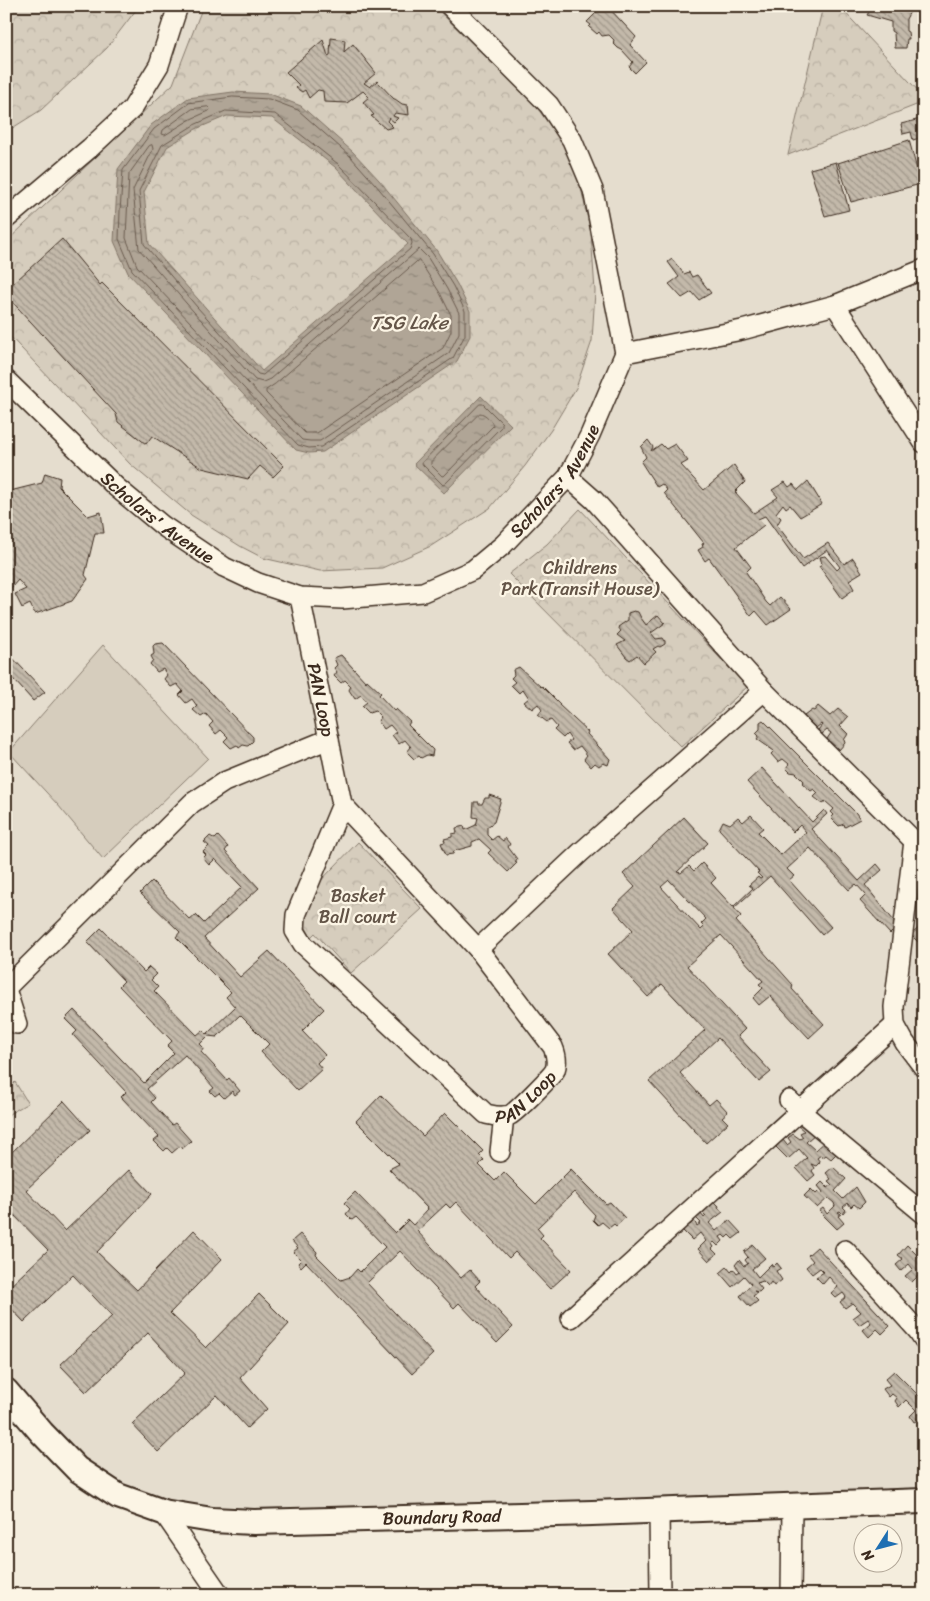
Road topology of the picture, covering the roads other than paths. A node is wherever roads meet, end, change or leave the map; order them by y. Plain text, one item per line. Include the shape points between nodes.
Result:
1 (178, 6) edge
2 (450, 6) edge
3 (6, 219) edge
4 (924, 269) edge
5 (835, 305) junction
6 (625, 353) junction
7 (6, 380) edge
8 (924, 443) edge
9 (568, 477) junction
10 (300, 597) junction
11 (764, 691) junction
12 (329, 739) junction
13 (342, 804) junction
14 (919, 845) edge
15 (478, 949) junction
16 (6, 988) edge
17 (17, 1024) dead end
18 (895, 1025) junction
19 (924, 1068) edge
20 (795, 1106) junction
21 (504, 1116) junction
22 (500, 1152) dead end
23 (924, 1214) edge
24 (845, 1250) dead end
25 (571, 1318) dead end
26 (924, 1340) edge
27 (6, 1391) edge
28 (924, 1501) edge
29 (792, 1506) junction
30 (659, 1511) junction
31 (163, 1512) junction
32 (220, 1595) edge
33 (660, 1595) edge
34 (792, 1595) edge

1 - 3 street via 159,65 132,109
2 - 6 street via 549,105 572,140 593,190
4 - 5 street
5 - 6 street via 742,330
5 - 8 street
6 - 9 street, Scholars' Avenue
7 - 10 street, Scholars' Avenue via 116,487 163,526 224,567
9 - 10 street, Scholars' Avenue via 503,545 473,570 423,592 342,599
9 - 11 street via 594,500
10 - 12 street, PAN Loop
11 - 14 street
11 - 15 street via 580,853
12 - 13 street, PAN Loop
12 - 16 street via 224,782 192,803
13 - 15 street, PAN Loop
13 - 21 street, PAN Loop via 296,914 295,931 303,944 486,1114
14 - 18 street via 894,1007
15 - 21 street, PAN Loop via 553,1046 557,1057 549,1078 511,1115
16 - 17 street
18 - 19 street
18 - 20 street
20 - 23 street
20 - 25 street
21 - 22 street
24 - 26 street
27 - 31 main road, Boundary Road via 77,1469 118,1496
28 - 29 main road, Boundary Road
29 - 30 main road, Boundary Road
29 - 34 street
30 - 31 main road, Boundary Road via 254,1522 212,1520
30 - 33 street
31 - 32 street

